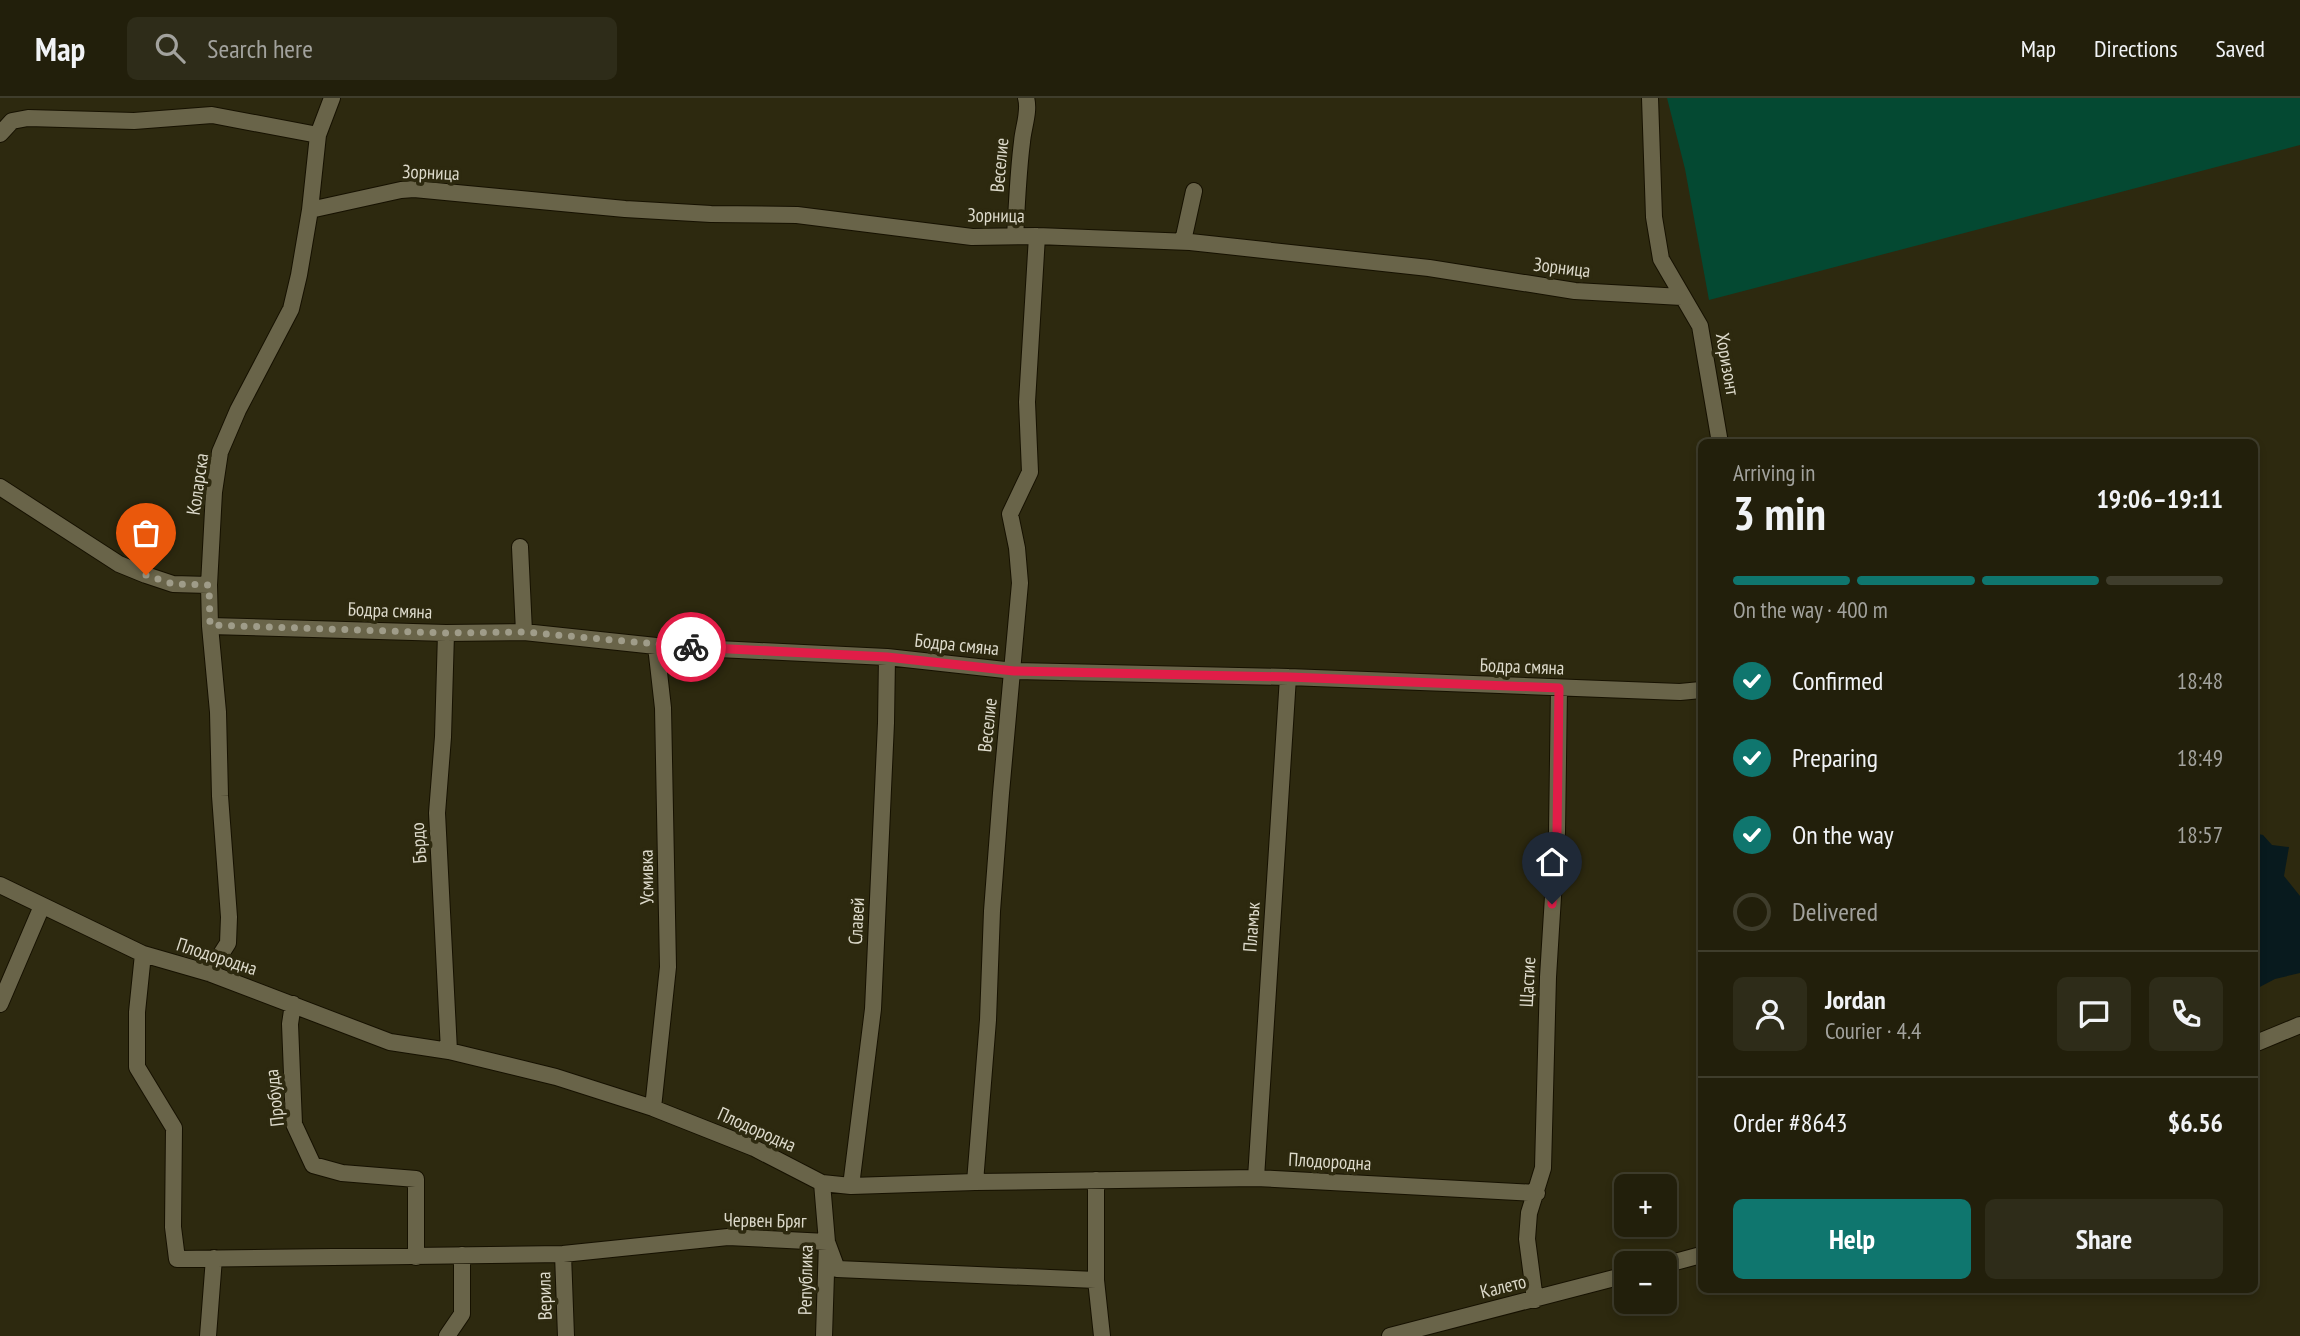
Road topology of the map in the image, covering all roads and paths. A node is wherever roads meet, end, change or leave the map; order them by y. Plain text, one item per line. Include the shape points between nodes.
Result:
1 (332, 98) edge
2 (1026, 98) edge
3 (1650, 98) edge
4 (0, 134) edge
5 (318, 135) junction
6 (1194, 191) dead end
7 (310, 210) junction
8 (1015, 236) junction
9 (1037, 236) junction
10 (1183, 241) junction
11 (1682, 298) junction
12 (1719, 439) edge
13 (0, 487) edge
14 (520, 547) dead end
15 (209, 585) junction
16 (210, 625) junction
17 (524, 632) junction
18 (446, 633) junction
19 (656, 646) junction
20 (887, 657) junction
21 (1014, 671) junction
22 (1289, 677) junction
23 (1559, 688) junction
24 (1698, 690) edge
25 (0, 885) edge
26 (42, 905) junction
27 (143, 954) junction
28 (209, 973) junction
29 (0, 1004) edge
30 (293, 1004) junction
31 (2300, 1025) edge
32 (2258, 1042) edge
33 (449, 1051) junction
34 (653, 1108) junction
35 (1256, 1178) junction
36 (1096, 1180) junction
37 (822, 1182) junction
38 (975, 1182) junction
39 (851, 1186) junction
40 (1537, 1193) junction
41 (827, 1242) junction
42 (563, 1254) junction
43 (462, 1255) junction
44 (1698, 1256) edge
45 (416, 1257) junction
46 (214, 1258) junction
47 (1677, 1261) edge
48 (1614, 1278) edge
49 (1096, 1280) junction
50 (1535, 1300) junction
51 (208, 1336) edge
52 (447, 1336) edge
53 (566, 1336) edge
54 (824, 1336) edge
55 (1102, 1336) edge
56 (1390, 1336) edge

1 - 5 street, Коларска
2 - 8 street, Веселие
3 - 11 street, Хоризонт via 1654,217 1661,259
4 - 5 street via 12,121 28,117 134,121 212,115
5 - 7 street, Коларска
6 - 10 street
7 - 8 street, Зорница via 414,189 637,210 797,215 972,237
7 - 15 street, Коларска via 291,309 220,453
8 - 9 street, Зорница
9 - 10 street, Зорница
9 - 21 street, Веселие via 1027,402 1030,472 1010,514 1020,583
10 - 11 street, Зорница via 1429,268 1575,291
11 - 12 street, Хоризонт via 1700,326
13 - 15 street via 119,564 173,584
14 - 17 street
15 - 16 street, Коларска
16 - 18 street, Бодра смяна
16 - 28 street, Коларска via 229,917 228,943
17 - 18 street, Бодра смяна
17 - 19 street, Бодра смяна
18 - 33 street, Бърдо via 437,813
19 - 20 street, Бодра смяна
19 - 34 street, Усмивка via 663,708 668,967
20 - 21 street, Бодра смяна
20 - 39 street, Славей via 873,1009
21 - 22 street, Бодра смяна
21 - 38 street, Веселие via 1000,806
22 - 23 street, Бодра смяна
22 - 35 street, Пламък
23 - 24 street, Бодра смяна
23 - 40 street, Щастие via 1544,1168
25 - 26 street, Плодородна
26 - 27 street, Плодородна
26 - 29 street
27 - 28 street, Плодородна
27 - 46 street, Червен Бряг via 138,1067 174,1128 177,1259
28 - 30 street, Плодородна
30 - 33 street, Плодородна via 390,1042
30 - 45 street, Пробуда via 295,1124 313,1165 342,1173 416,1179
31 - 32 street
33 - 34 street, Плодородна via 556,1077
34 - 37 street, Плодородна via 754,1148
35 - 36 street, Плодородна
35 - 40 street, Плодородна
36 - 38 street, Плодородна
36 - 49 street
37 - 39 street, Плодородна
37 - 41 street, Република
38 - 39 street, Плодородна
40 - 50 street, Щастие via 1529,1213 1527,1239
41 - 42 street, Червен Бряг via 728,1237
41 - 49 street, Червен Бряг via 838,1269
41 - 54 street, Република
42 - 43 street, Червен Бряг
42 - 53 street, Верила
43 - 45 street, Червен Бряг
43 - 52 street via 462,1314
44 - 47 street
45 - 46 street, Червен Бряг
46 - 51 street
48 - 50 street, Калето
49 - 55 street
50 - 56 street, Калето

